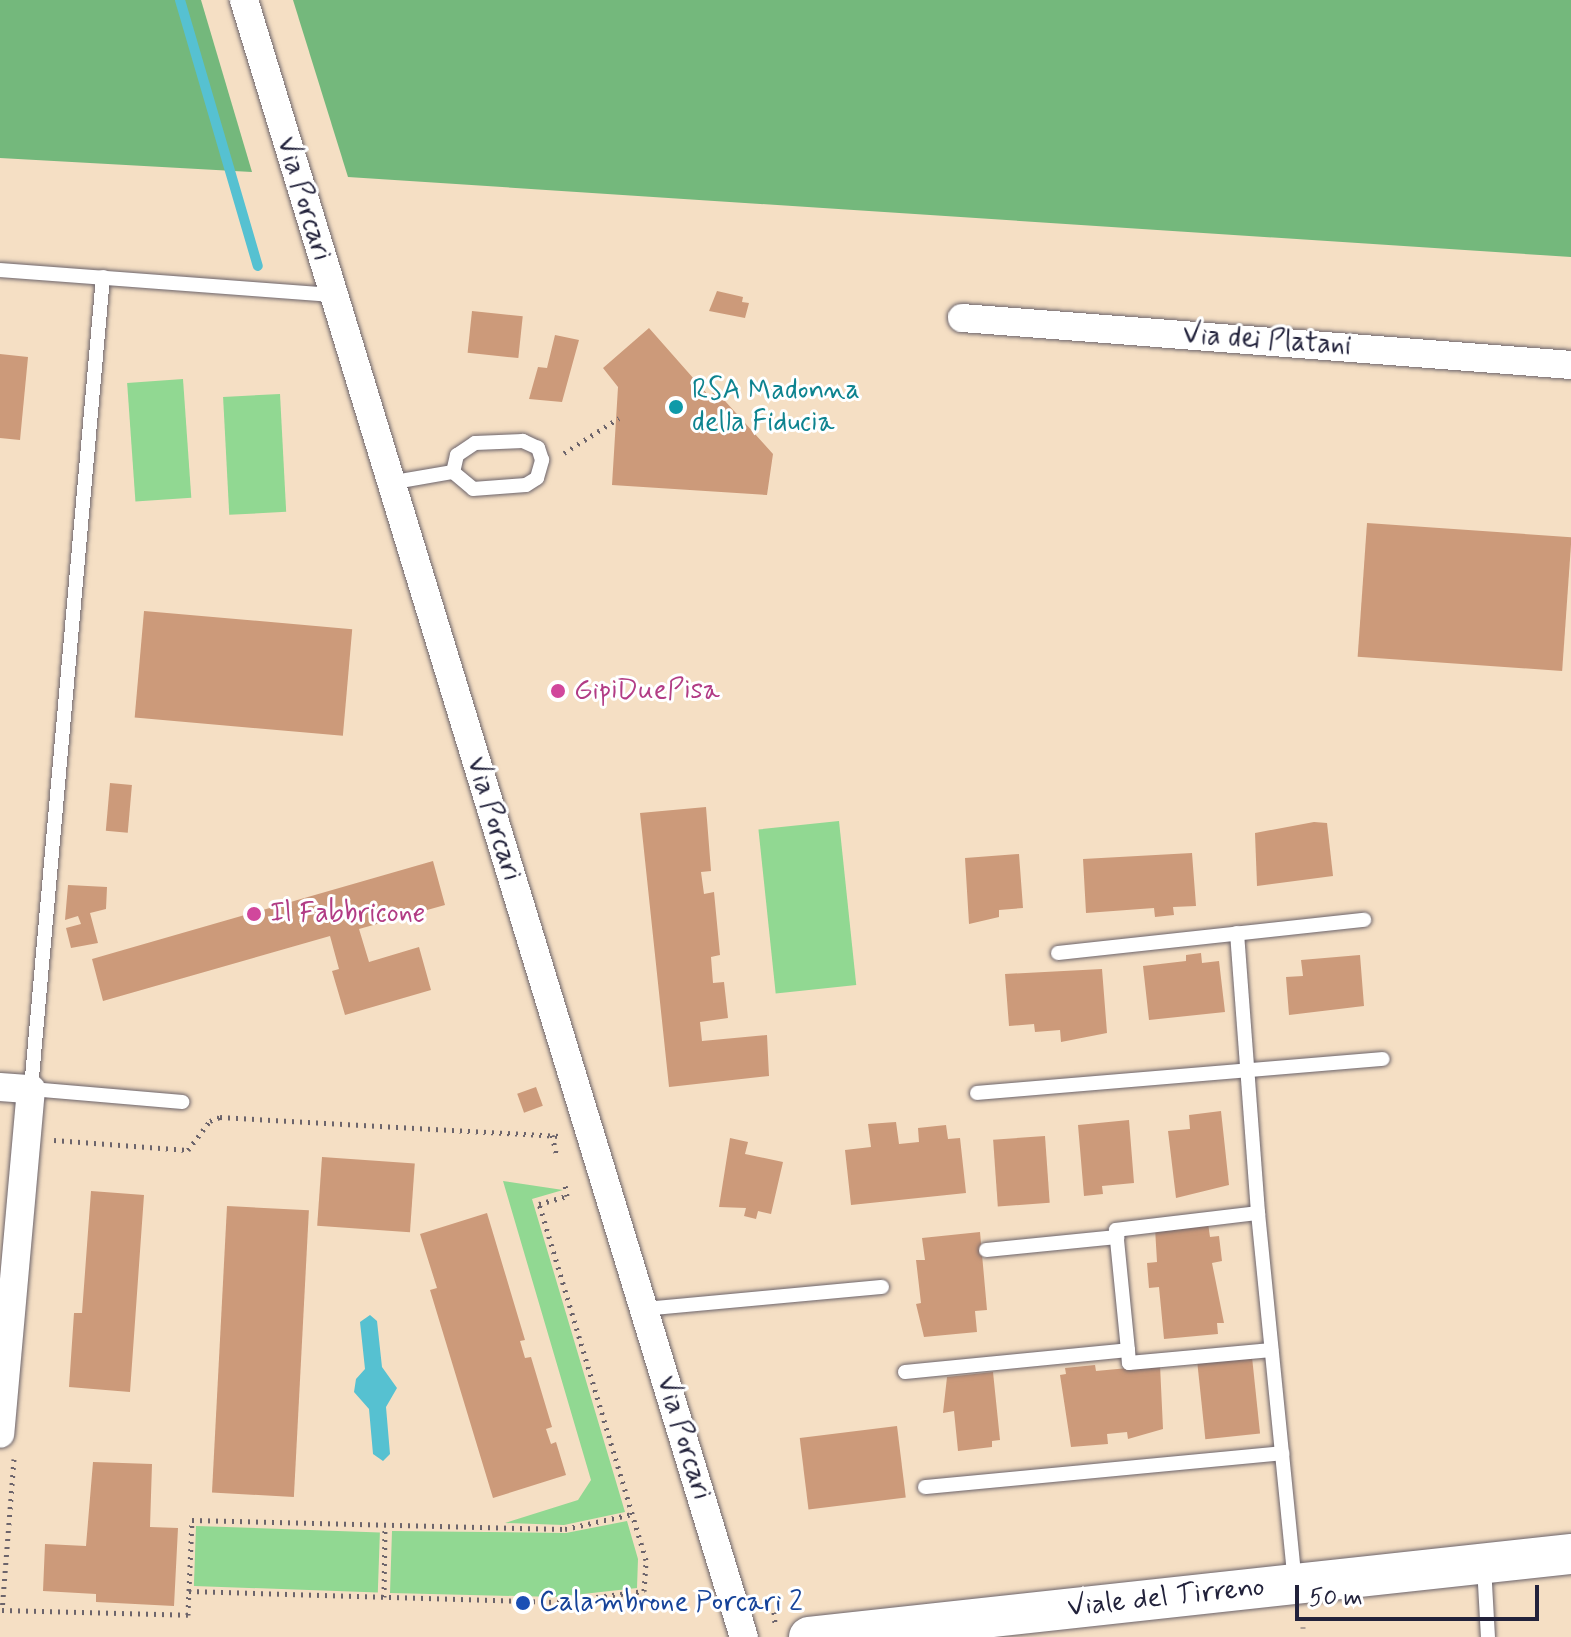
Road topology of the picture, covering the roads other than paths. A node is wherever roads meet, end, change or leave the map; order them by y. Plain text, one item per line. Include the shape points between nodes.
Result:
1 (244, 0) edge
2 (0, 270) edge
3 (103, 277) junction
4 (332, 295) junction
5 (962, 318) dead end
6 (1571, 365) edge
7 (453, 472) junction
8 (388, 483) junction
9 (1364, 920) dead end
10 (1237, 933) junction
11 (1058, 953) dead end
12 (1383, 1059) dead end
13 (1245, 1067) junction
14 (0, 1087) edge
15 (31, 1089) junction
16 (977, 1093) dead end
17 (182, 1102) dead end
18 (1258, 1213) junction
19 (1117, 1237) junction
20 (986, 1250) dead end
21 (882, 1287) dead end
22 (644, 1309) junction
23 (1128, 1350) junction
24 (1271, 1350) junction
25 (905, 1372) dead end
26 (8, 1443) edge
27 (1282, 1453) junction
28 (925, 1487) dead end
29 (1571, 1554) edge
30 (1484, 1564) junction
31 (1295, 1584) junction
32 (744, 1637) edge
33 (809, 1637) edge
34 (1488, 1637) edge

1 - 4 street, Via Porcari
2 - 3 lane
3 - 4 lane
3 - 15 lane
4 - 8 street, Via Porcari
5 - 6 street, Via dei Platani
7 - 7 lane via 473,489 526,485 537,478 542,460 538,448 523,441 475,443 457,455
7 - 8 lane
8 - 22 street, Via Porcari
9 - 10 lane
10 - 11 lane
10 - 13 lane via 1248,1049
12 - 13 lane
13 - 16 lane
13 - 18 lane
14 - 15 street
15 - 17 lane
15 - 26 street
18 - 19 lane via 1116,1230
18 - 24 lane
19 - 20 lane
19 - 23 lane
21 - 22 lane
22 - 32 street, Via Porcari
23 - 24 lane via 1129,1363
23 - 25 lane
24 - 27 lane
27 - 28 lane
27 - 31 lane
29 - 30 main road, Viale del Tirreno
30 - 31 main road, Viale del Tirreno
30 - 34 lane
31 - 33 main road, Viale del Tirreno

